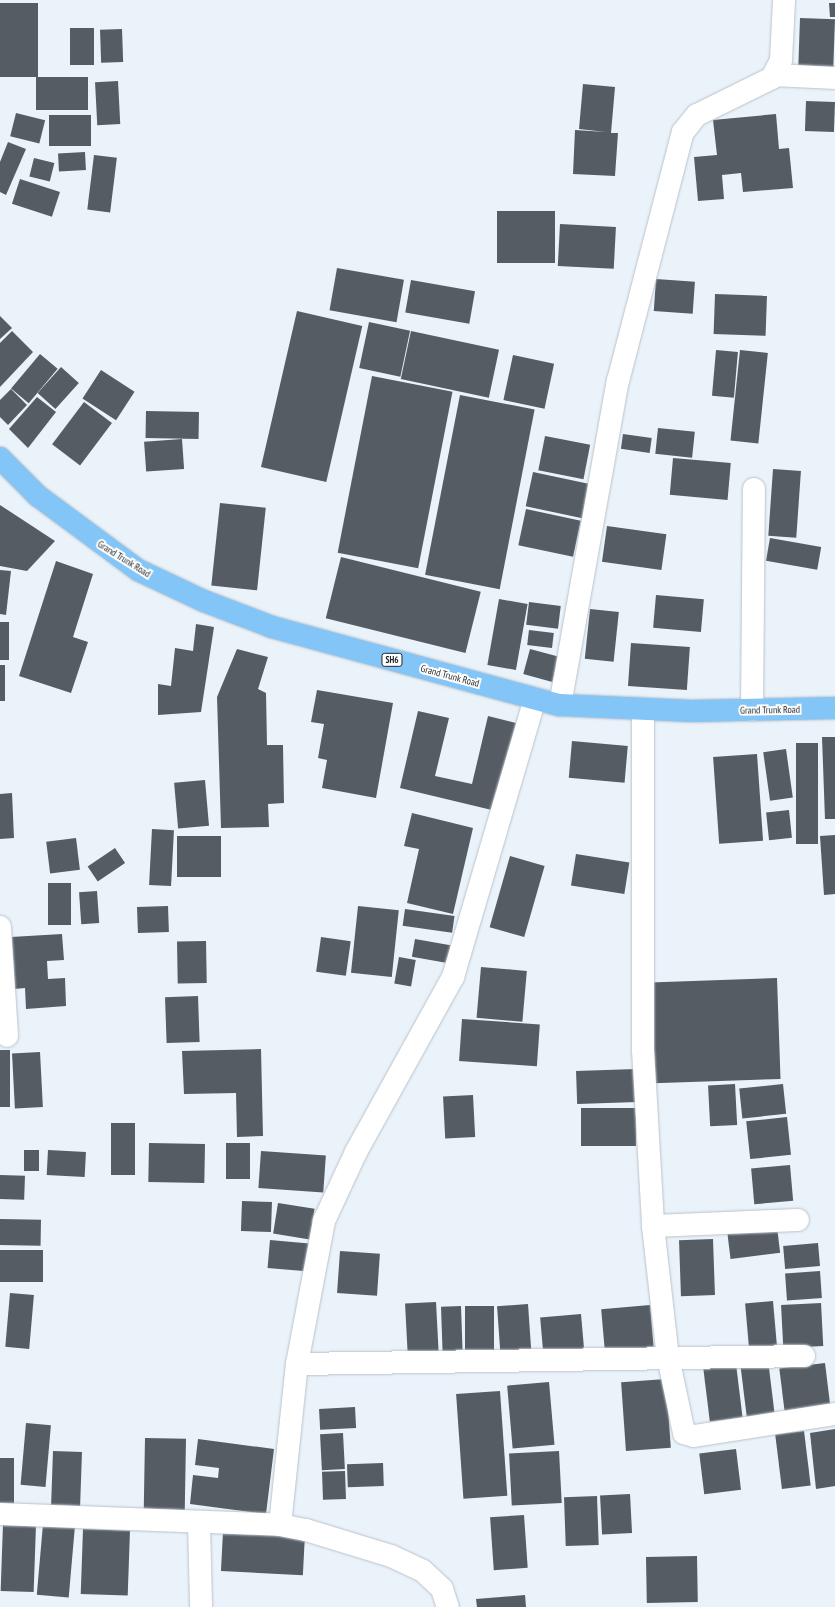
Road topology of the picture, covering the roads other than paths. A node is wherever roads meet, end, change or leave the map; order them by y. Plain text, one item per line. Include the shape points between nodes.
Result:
1 (784, 0) edge
2 (774, 75) junction
3 (835, 78) edge
4 (3, 467) edge
5 (754, 489) dead end
6 (535, 699) junction
7 (560, 706) junction
8 (835, 708) edge
9 (643, 709) junction
10 (752, 710) junction
11 (0, 927) edge
12 (7, 1036) dead end
13 (798, 1220) dead end
14 (653, 1226) junction
15 (804, 1356) dead end
16 (668, 1357) junction
17 (297, 1364) junction
18 (835, 1414) edge
19 (0, 1514) edge
20 (199, 1523) junction
21 (280, 1525) junction
22 (201, 1607) edge
23 (448, 1607) edge

1 - 2 street via 781,60
2 - 3 street
2 - 7 street via 764,85 697,115 683,132 618,381
4 - 6 main road, Grand Trunk Road / SH6 via 90,537 138,570 204,601 272,627
5 - 10 street
6 - 7 main road, Grand Trunk Road / SH6
6 - 17 street via 453,977 329,1206 319,1243
7 - 9 main road, Grand Trunk Road / SH6
8 - 10 main road, Grand Trunk Road / SH6
9 - 10 main road, Grand Trunk Road / SH6
9 - 14 street via 643,1050
11 - 12 street
13 - 14 street
14 - 16 street
15 - 16 street
16 - 17 street
16 - 18 street via 685,1436
17 - 21 street
19 - 20 street
20 - 21 street
20 - 22 street
21 - 23 street via 391,1556 423,1571 442,1589

